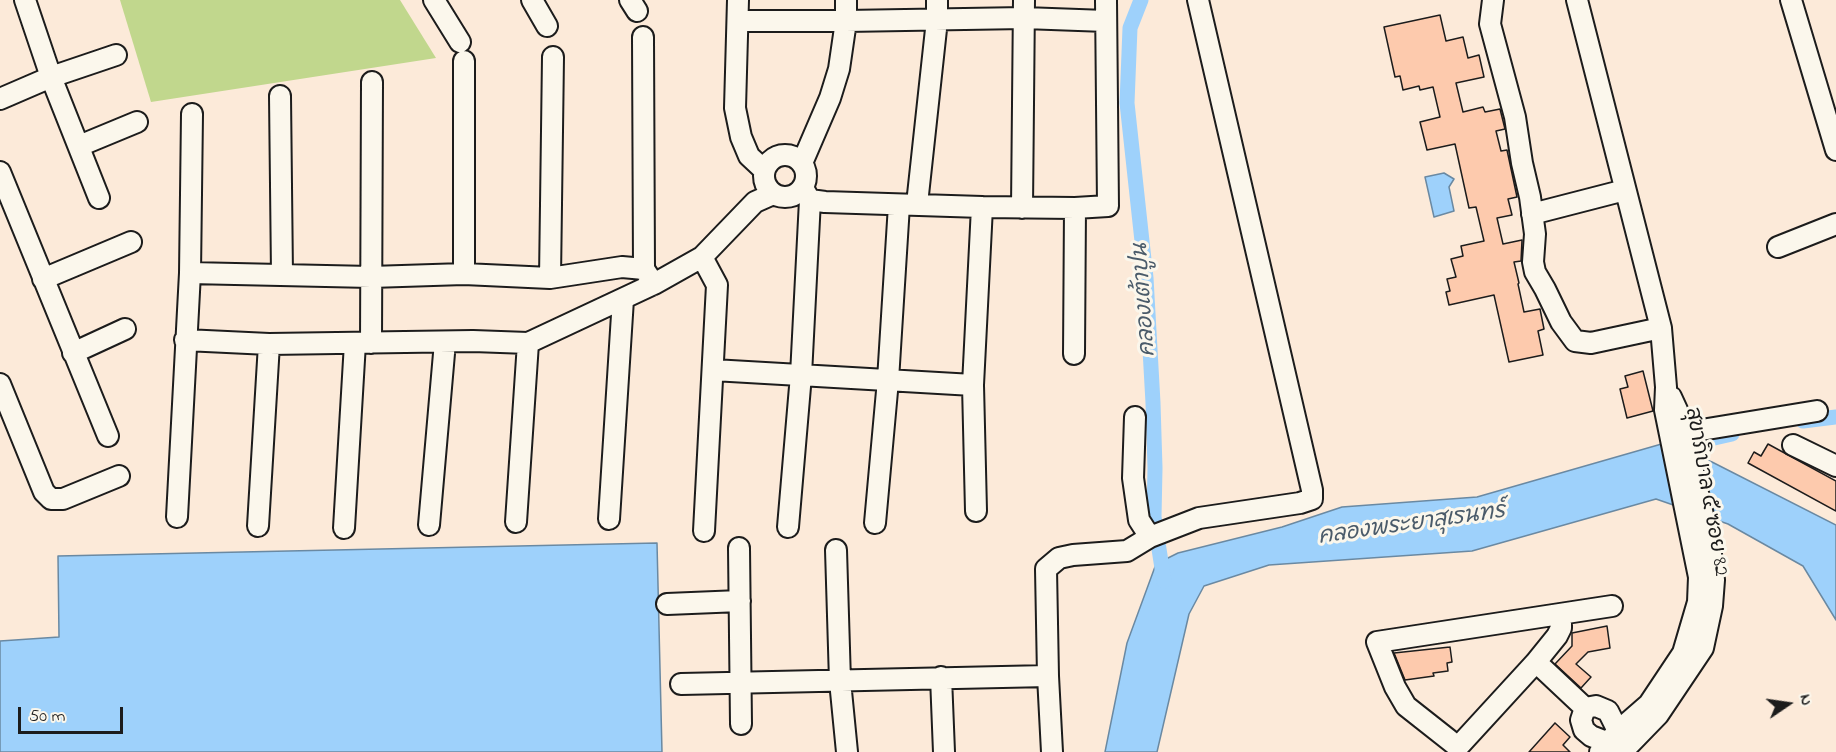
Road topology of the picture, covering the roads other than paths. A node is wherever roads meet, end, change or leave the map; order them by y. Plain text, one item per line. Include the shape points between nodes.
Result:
1 (25, 0) edge
2 (434, 0) edge
3 (532, 0) edge
4 (738, 0) edge
5 (846, 0) edge
6 (1106, 0) edge
7 (1198, 0) edge
8 (1492, 0) edge
9 (1577, 0) edge
10 (1791, 0) edge
11 (1024, 9) edge
12 (937, 10) edge
13 (739, 21) junction
14 (846, 21) junction
15 (1106, 21) junction
16 (547, 26) dead end
17 (643, 38) dead end
18 (116, 55) dead end
19 (553, 57) dead end
20 (51, 77) junction
21 (372, 82) dead end
22 (280, 96) dead end
23 (0, 99) edge
24 (192, 114) dead end
25 (137, 122) dead end
26 (79, 146) junction
27 (1836, 150) edge
28 (802, 163) junction
29 (764, 170) junction
30 (0, 172) edge
31 (1626, 190) junction
32 (773, 194) junction
33 (806, 194) junction
34 (99, 198) dead end
35 (908, 204) junction
36 (982, 207) junction
37 (1022, 208) junction
38 (1075, 208) junction
39 (1532, 214) junction
40 (1836, 224) edge
41 (131, 242) dead end
42 (1778, 246) dead end
43 (702, 257) junction
44 (190, 273) junction
45 (464, 274) junction
46 (282, 275) junction
47 (371, 277) junction
48 (649, 277) junction
49 (550, 278) junction
50 (43, 279) junction
51 (623, 298) junction
52 (1661, 328) junction
53 (125, 330) dead end
54 (185, 340) junction
55 (445, 342) junction
56 (363, 343) junction
57 (528, 343) junction
58 (269, 344) junction
59 (73, 353) junction
60 (1074, 354) dead end
61 (713, 370) junction
62 (801, 375) junction
63 (888, 380) junction
64 (0, 384) edge
65 (973, 385) junction
66 (1817, 411) dead end
67 (1135, 417) dead end
68 (1679, 435) junction
69 (108, 436) dead end
70 (1793, 445) dead end
71 (1836, 466) edge
72 (119, 476) dead end
73 (976, 510) dead end
74 (177, 517) dead end
75 (609, 519) dead end
76 (516, 522) dead end
77 (875, 523) dead end
78 (429, 525) dead end
79 (258, 526) dead end
80 (788, 527) dead end
81 (344, 528) dead end
82 (704, 531) dead end
83 (1157, 534) junction
84 (739, 548) dead end
85 (836, 550) dead end
86 (740, 601) junction
87 (667, 604) dead end
88 (1612, 606) dead end
89 (1561, 614) junction
90 (1536, 662) junction
91 (1048, 676) junction
92 (941, 677) junction
93 (840, 681) junction
94 (740, 682) junction
95 (681, 684) dead end
96 (741, 724) dead end
97 (1616, 746) edge
98 (847, 752) edge
99 (944, 752) edge
100 (1052, 752) edge

1 - 20 street
2 - 45 street via 462,52
3 - 16 street
4 - 13 street
5 - 14 street
6 - 15 street
7 - 83 street via 1312,500 1199,518
8 - 39 street via 1490,24 1515,117
9 - 31 street, สุขาภิบาล ๕ ซอย 82
10 - 27 street
11 - 12 street
11 - 15 street
11 - 37 street
12 - 14 street
12 - 35 street
13 - 14 street
13 - 29 street via 735,108 749,156
14 - 28 street via 839,69
15 - 38 street via 1108,206
17 - 48 street
18 - 20 street
19 - 49 street
20 - 23 street
20 - 26 street
21 - 47 street
22 - 46 street
24 - 44 street
25 - 26 street
26 - 34 street
28 - 29 street via 790,155 777,156
28 - 33 street
29 - 32 street via 765,184
30 - 50 street
31 - 39 street
31 - 52 street, สุขาภิบาล ๕ ซอย 82
32 - 33 street via 785,198
32 - 43 street via 754,202
33 - 35 street via 825,202
33 - 62 street
35 - 36 street
35 - 63 street
36 - 37 street
36 - 65 street
37 - 38 street
38 - 60 street
39 - 52 street via 1534,272 1575,341 1591,343
40 - 42 street
41 - 50 street
43 - 48 street
43 - 61 street via 717,285
44 - 46 street
44 - 54 street
45 - 47 street
45 - 49 street
46 - 47 street
47 - 56 street
48 - 49 street via 622,267
48 - 51 street
50 - 59 street
51 - 57 street
51 - 75 street
52 - 68 street, สุขาภิบาล ๕ ซอย 82 via 1665,410
53 - 59 street
54 - 58 street
54 - 74 street
55 - 56 street
55 - 57 street
55 - 78 street
56 - 58 street
56 - 81 street
57 - 76 street
58 - 79 street
59 - 69 street
61 - 62 street
61 - 82 street
62 - 63 street
62 - 80 street
63 - 65 street
63 - 77 street
64 - 72 street via 44,492 51,499 63,499
65 - 73 street
66 - 68 street
67 - 83 street via 1133,478 1139,520
68 - 97 street, สุขาภิบาล ๕ ซอย 82 via 1713,588 1704,648 1658,715
70 - 71 street
83 - 91 street via 1127,551 1072,555 1059,558 1046,569
84 - 86 street
85 - 93 street
86 - 87 street
86 - 94 street
88 - 89 street
89 - 90 street via 1557,636
89 - 90 street via 1377,642 1406,706 1458,747
90 - 97 street via 1585,708 1596,706 1608,711
91 - 92 street
91 - 100 street
92 - 93 street
92 - 99 street
93 - 94 street
93 - 98 street
94 - 95 street
94 - 96 street

